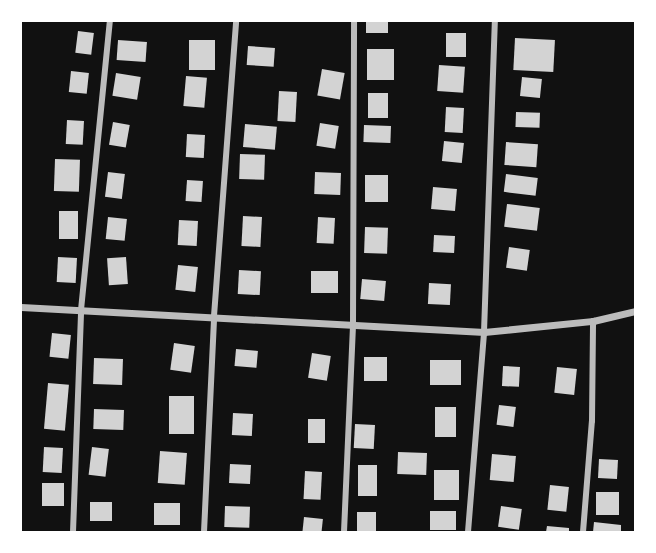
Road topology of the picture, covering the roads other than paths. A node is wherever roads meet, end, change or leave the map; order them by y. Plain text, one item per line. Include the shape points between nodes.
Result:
1 (110, 21) edge
2 (236, 21) edge
3 (354, 21) edge
4 (495, 21) edge
5 (21, 307) edge
6 (81, 310) junction
7 (635, 311) edge
8 (214, 316) junction
9 (593, 321) junction
10 (353, 324) junction
11 (484, 332) junction
12 (73, 532) edge
13 (204, 532) edge
14 (344, 532) edge
15 (468, 532) edge
16 (583, 532) edge

1 - 6 street
2 - 8 street
3 - 10 street
4 - 11 street
5 - 6 street
6 - 8 street
6 - 12 street
7 - 9 street
8 - 10 street
8 - 13 street
9 - 11 street
9 - 16 street via 592,421
10 - 11 street
10 - 14 street
11 - 15 street

